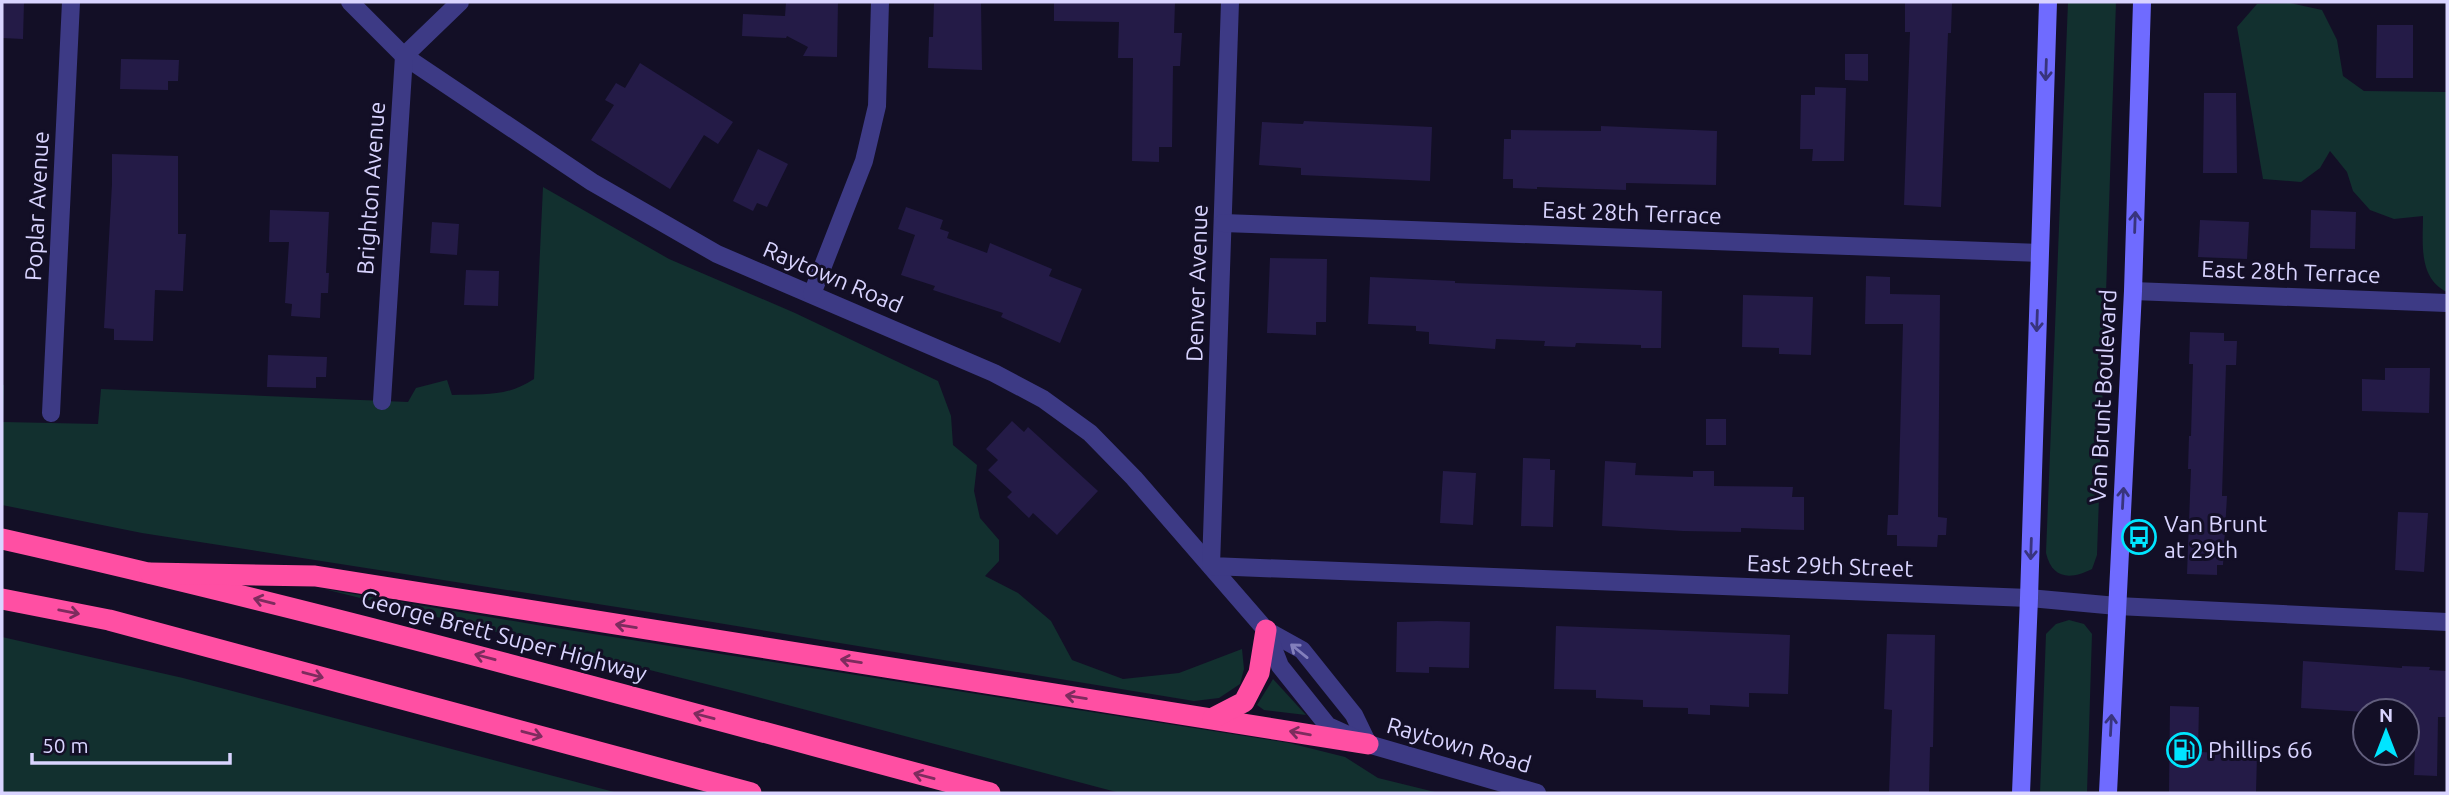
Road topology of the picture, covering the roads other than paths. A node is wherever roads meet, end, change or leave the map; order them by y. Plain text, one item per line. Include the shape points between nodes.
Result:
1 (71, 2) edge
2 (350, 2) edge
3 (460, 2) edge
4 (880, 2) edge
5 (1230, 2) edge
6 (2048, 2) edge
7 (2142, 2) edge
8 (404, 56) junction
9 (1223, 223) junction
10 (2039, 253) junction
11 (2133, 290) junction
12 (812, 294) junction
13 (2447, 303) edge
14 (382, 401) dead end
15 (51, 413) dead end
16 (2, 539) edge
17 (1210, 566) junction
18 (150, 573) junction
19 (2029, 598) junction
20 (2, 599) edge
21 (2117, 606) junction
22 (2447, 622) edge
23 (1266, 630) junction
24 (1213, 718) junction
25 (1368, 744) junction
26 (751, 793) edge
27 (990, 793) edge
28 (1536, 793) edge
29 (2021, 793) edge
30 (2108, 793) edge

1 - 15 street, Poplar Avenue
2 - 8 street, Raytown Road
3 - 8 street
4 - 12 street via 877,106 864,161
5 - 9 street, Denver Avenue
6 -> 10 main road
11 -> 7 main road, Van Brunt Boulevard
8 - 12 street, Raytown Road via 592,182 717,254
8 - 14 street, Brighton Avenue
9 - 10 street, East 28th Terrace
9 - 17 street, Denver Avenue
10 -> 19 main road
11 - 13 street, East 28th Terrace
21 -> 11 main road, Van Brunt Boulevard
12 - 17 street, Raytown Road via 1043,399 1090,433
16 - 18 highway, George Brett Super Highway
17 - 19 street, East 29th Street
17 - 23 street, Raytown Road
24 -> 18 highway via 315,576
27 -> 18 highway, George Brett Super Highway
19 - 21 street, East 29th Street
19 - 29 main road
20 -> 26 highway via 109,620
21 - 22 street, East 29th Street
30 -> 21 main road, Van Brunt Boulevard
23 - 24 highway via 1259,673 1244,702
25 -> 23 street, Raytown Road via 1354,715 1302,650
23 - 25 street, Raytown Road via 1280,666 1328,726
25 -> 24 highway
25 - 28 street, Raytown Road

